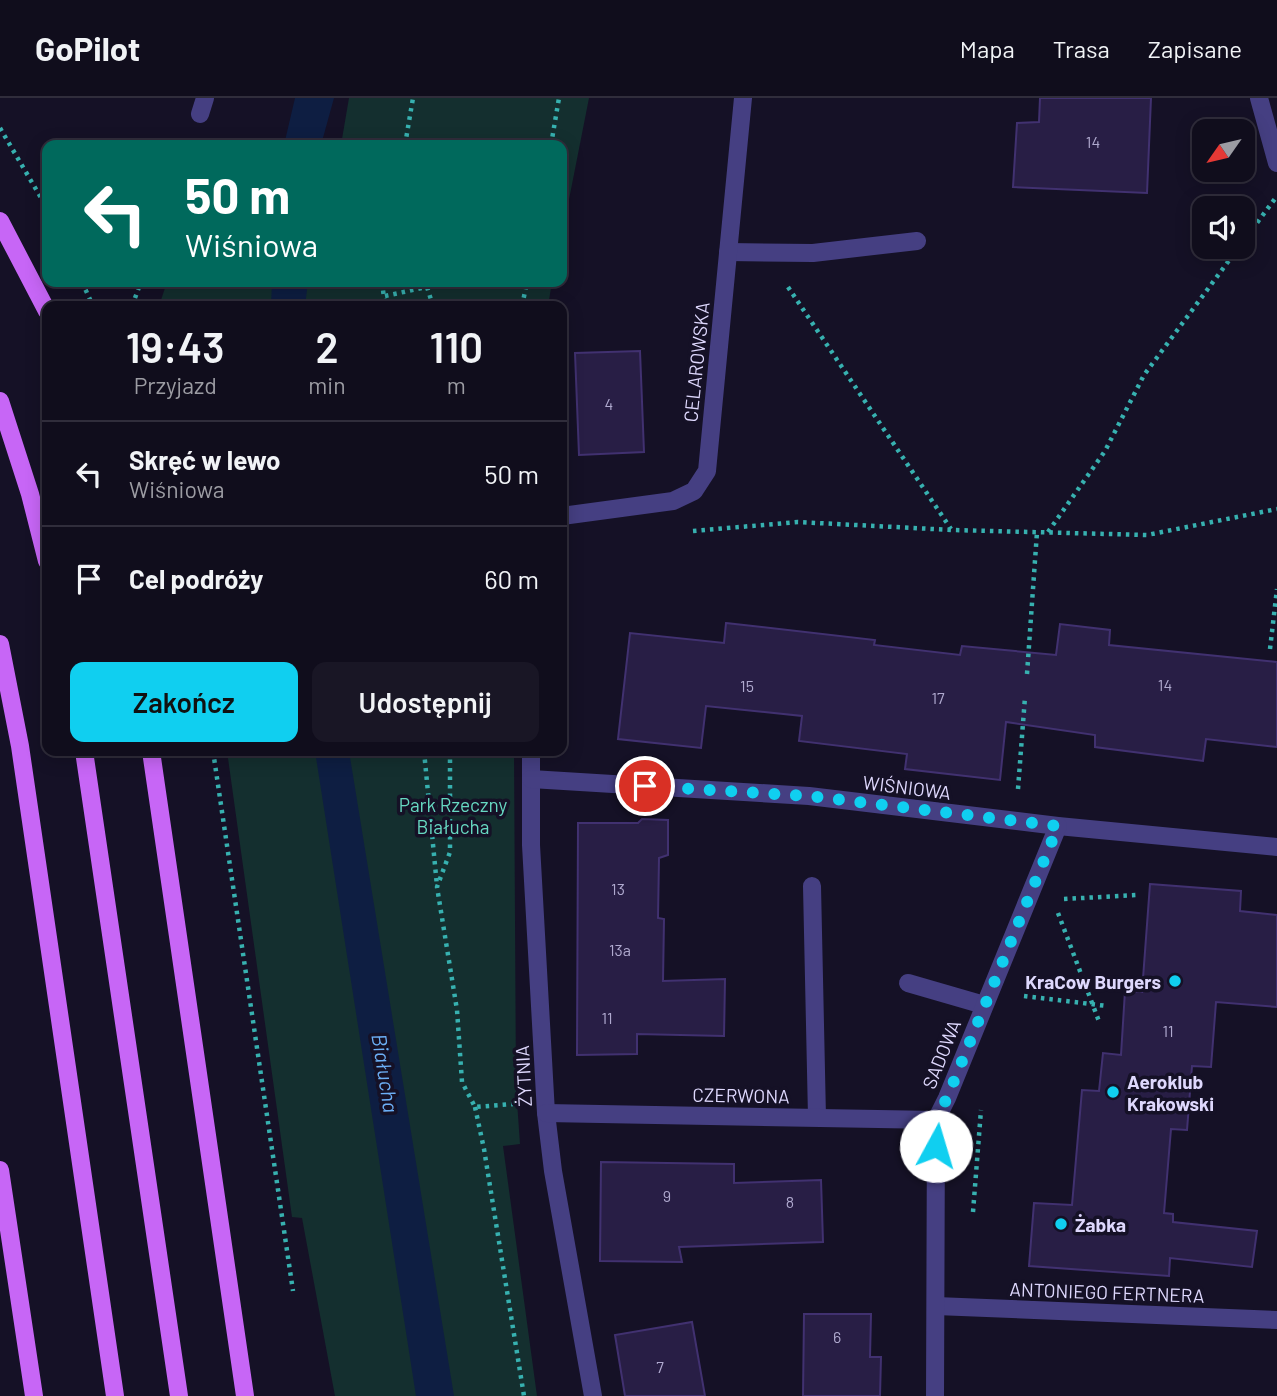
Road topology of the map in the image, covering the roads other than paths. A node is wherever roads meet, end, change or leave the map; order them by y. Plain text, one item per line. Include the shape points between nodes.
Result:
1 (743, 98) edge
2 (1259, 98) edge
3 (1277, 163) edge
4 (0, 221) edge
5 (917, 241) dead end
6 (728, 252) junction
7 (42, 301) edge
8 (0, 401) edge
9 (567, 515) edge
10 (42, 541) edge
11 (0, 645) edge
12 (85, 756) edge
13 (152, 756) edge
14 (531, 756) edge
15 (531, 779) junction
16 (1058, 826) junction
17 (1277, 847) edge
18 (813, 886) dead end
19 (908, 983) dead end
20 (986, 998) junction
21 (545, 1107) junction
22 (817, 1117) junction
23 (936, 1119) junction
24 (0, 1171) edge
25 (936, 1306) junction
26 (1277, 1320) edge
27 (34, 1396) edge
28 (115, 1396) edge
29 (179, 1396) edge
30 (245, 1396) edge
31 (593, 1396) edge
32 (935, 1396) edge

1 - 6 street, CELAROWSKA
2 - 3 street
4 - 7 main road
5 - 6 street via 813,253
6 - 9 street, CELAROWSKA via 707,471 694,491 673,501
8 - 10 main road
11 - 28 main road via 20,746
12 - 29 main road
13 - 30 main road
14 - 15 street, ŻYTNIA
15 - 16 street, WIŚNIOWA via 809,796
15 - 21 street, ŻYTNIA
16 - 17 street, WIŚNIOWA
16 - 20 street, SADOWA
18 - 22 street
19 - 20 street
20 - 23 street, SADOWA
21 - 22 street, CZERWONA
21 - 31 street, ŻYTNIA
22 - 23 street, CZERWONA
23 - 25 street, SADOWA
24 - 27 main road
25 - 26 street, ANTONIEGO FERTNERA
25 - 32 street, SADOWA

